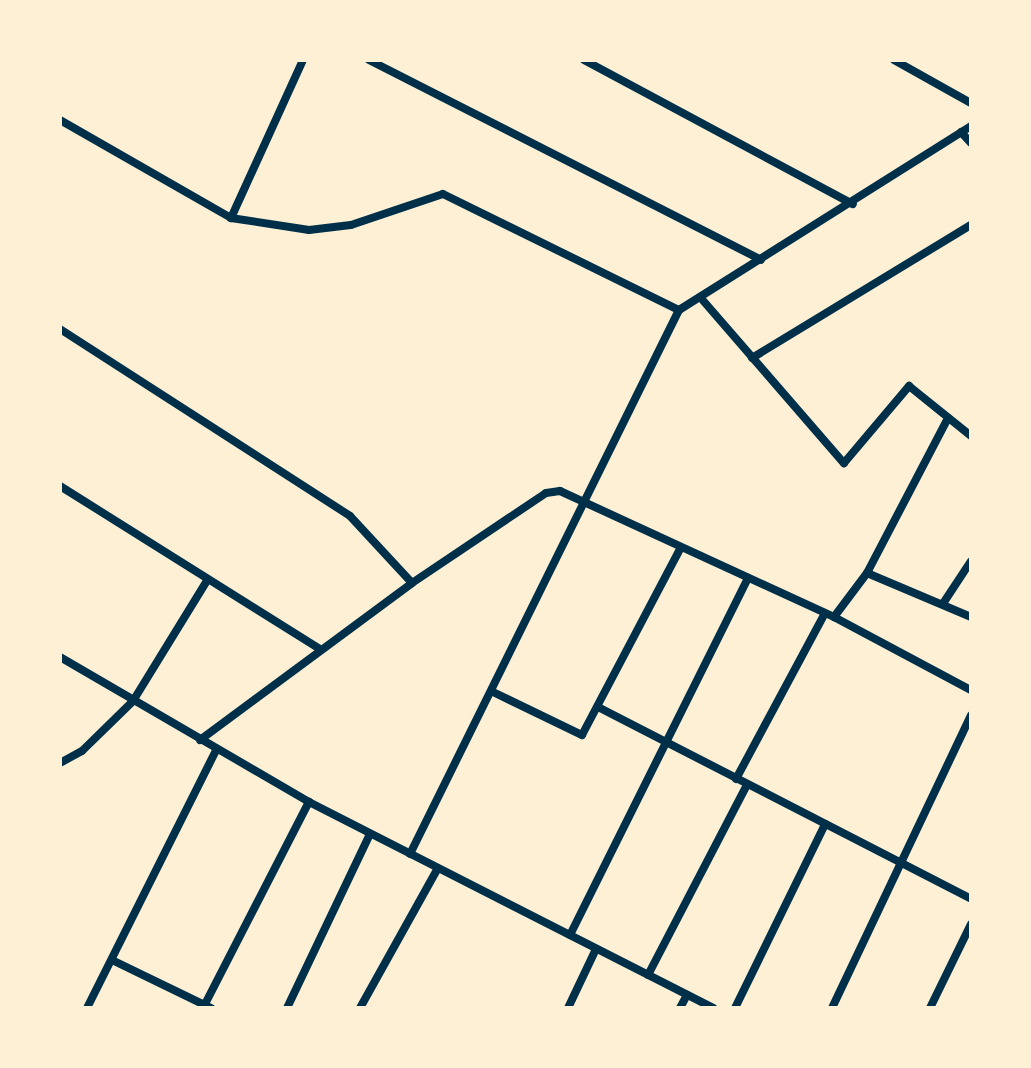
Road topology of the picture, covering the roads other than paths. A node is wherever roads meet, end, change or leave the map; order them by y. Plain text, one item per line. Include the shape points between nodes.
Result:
1 (303, 60) edge
2 (369, 60) edge
3 (584, 60) edge
4 (896, 61) edge
5 (971, 103) edge
6 (60, 120) edge
7 (971, 126) edge
8 (961, 132) junction
9 (971, 143) edge
10 (853, 204) junction
11 (231, 218) junction
12 (971, 225) edge
13 (761, 260) junction
14 (700, 297) junction
15 (679, 310) junction
16 (60, 329) edge
17 (752, 358) junction
18 (948, 418) junction
19 (971, 436) edge
20 (60, 486) edge
21 (583, 499) junction
22 (681, 547) junction
23 (971, 561) edge
24 (867, 573) junction
25 (748, 578) junction
26 (208, 579) junction
27 (412, 583) junction
28 (944, 602) junction
29 (830, 615) junction
30 (971, 617) edge
31 (320, 649) junction
32 (60, 657) edge
33 (971, 690) edge
34 (493, 692) junction
35 (133, 701) junction
36 (598, 707) junction
37 (971, 715) edge
38 (200, 740) junction
39 (668, 742) junction
40 (216, 750) junction
41 (60, 763) edge
42 (736, 779) junction
43 (747, 785) junction
44 (309, 802) junction
45 (825, 824) junction
46 (370, 834) junction
47 (410, 854) junction
48 (904, 862) junction
49 (438, 868) junction
50 (971, 899) edge
51 (971, 924) edge
52 (570, 935) junction
53 (596, 949) junction
54 (114, 961) junction
55 (648, 975) junction
56 (687, 995) junction
57 (206, 1007) edge
58 (87, 1008) edge
59 (287, 1008) edge
60 (360, 1008) edge
61 (568, 1008) edge
62 (680, 1008) edge
63 (714, 1008) edge
64 (735, 1008) edge
65 (832, 1008) edge
66 (930, 1008) edge

1 - 11 street
2 - 13 street
3 - 10 street
4 - 5 street
6 - 11 street
7 - 8 street
8 - 9 street
8 - 10 street
10 - 13 street
11 - 15 street via 323,229 443,194
12 - 17 street
13 - 14 street
14 - 15 street
14 - 17 street
15 - 21 street
16 - 27 street via 350,516
17 - 18 street via 844,463 909,386
18 - 19 street
18 - 24 street
20 - 26 street
21 - 22 street
21 - 27 street via 546,493
21 - 34 street
22 - 25 street
22 - 36 street
23 - 28 street
24 - 28 street
24 - 29 street
25 - 29 street
25 - 39 street
26 - 31 street
26 - 35 street
27 - 31 street
28 - 30 street
29 - 33 street
29 - 42 street
31 - 38 street
32 - 35 street
34 - 36 street via 571,734 582,735
34 - 47 street
35 - 38 street
35 - 41 street via 82,751
36 - 39 street
37 - 48 street
38 - 40 street
39 - 42 street
39 - 52 street
40 - 44 street
40 - 54 street
42 - 43 street
43 - 45 street
43 - 55 street
44 - 46 street
44 - 57 street
45 - 48 street
45 - 64 street
46 - 47 street
46 - 59 street
47 - 49 street
48 - 50 street
48 - 65 street
49 - 52 street
49 - 60 street
51 - 66 street
52 - 53 street
53 - 55 street
53 - 61 street
54 - 57 street
54 - 58 street
55 - 56 street
56 - 62 street
56 - 63 street

